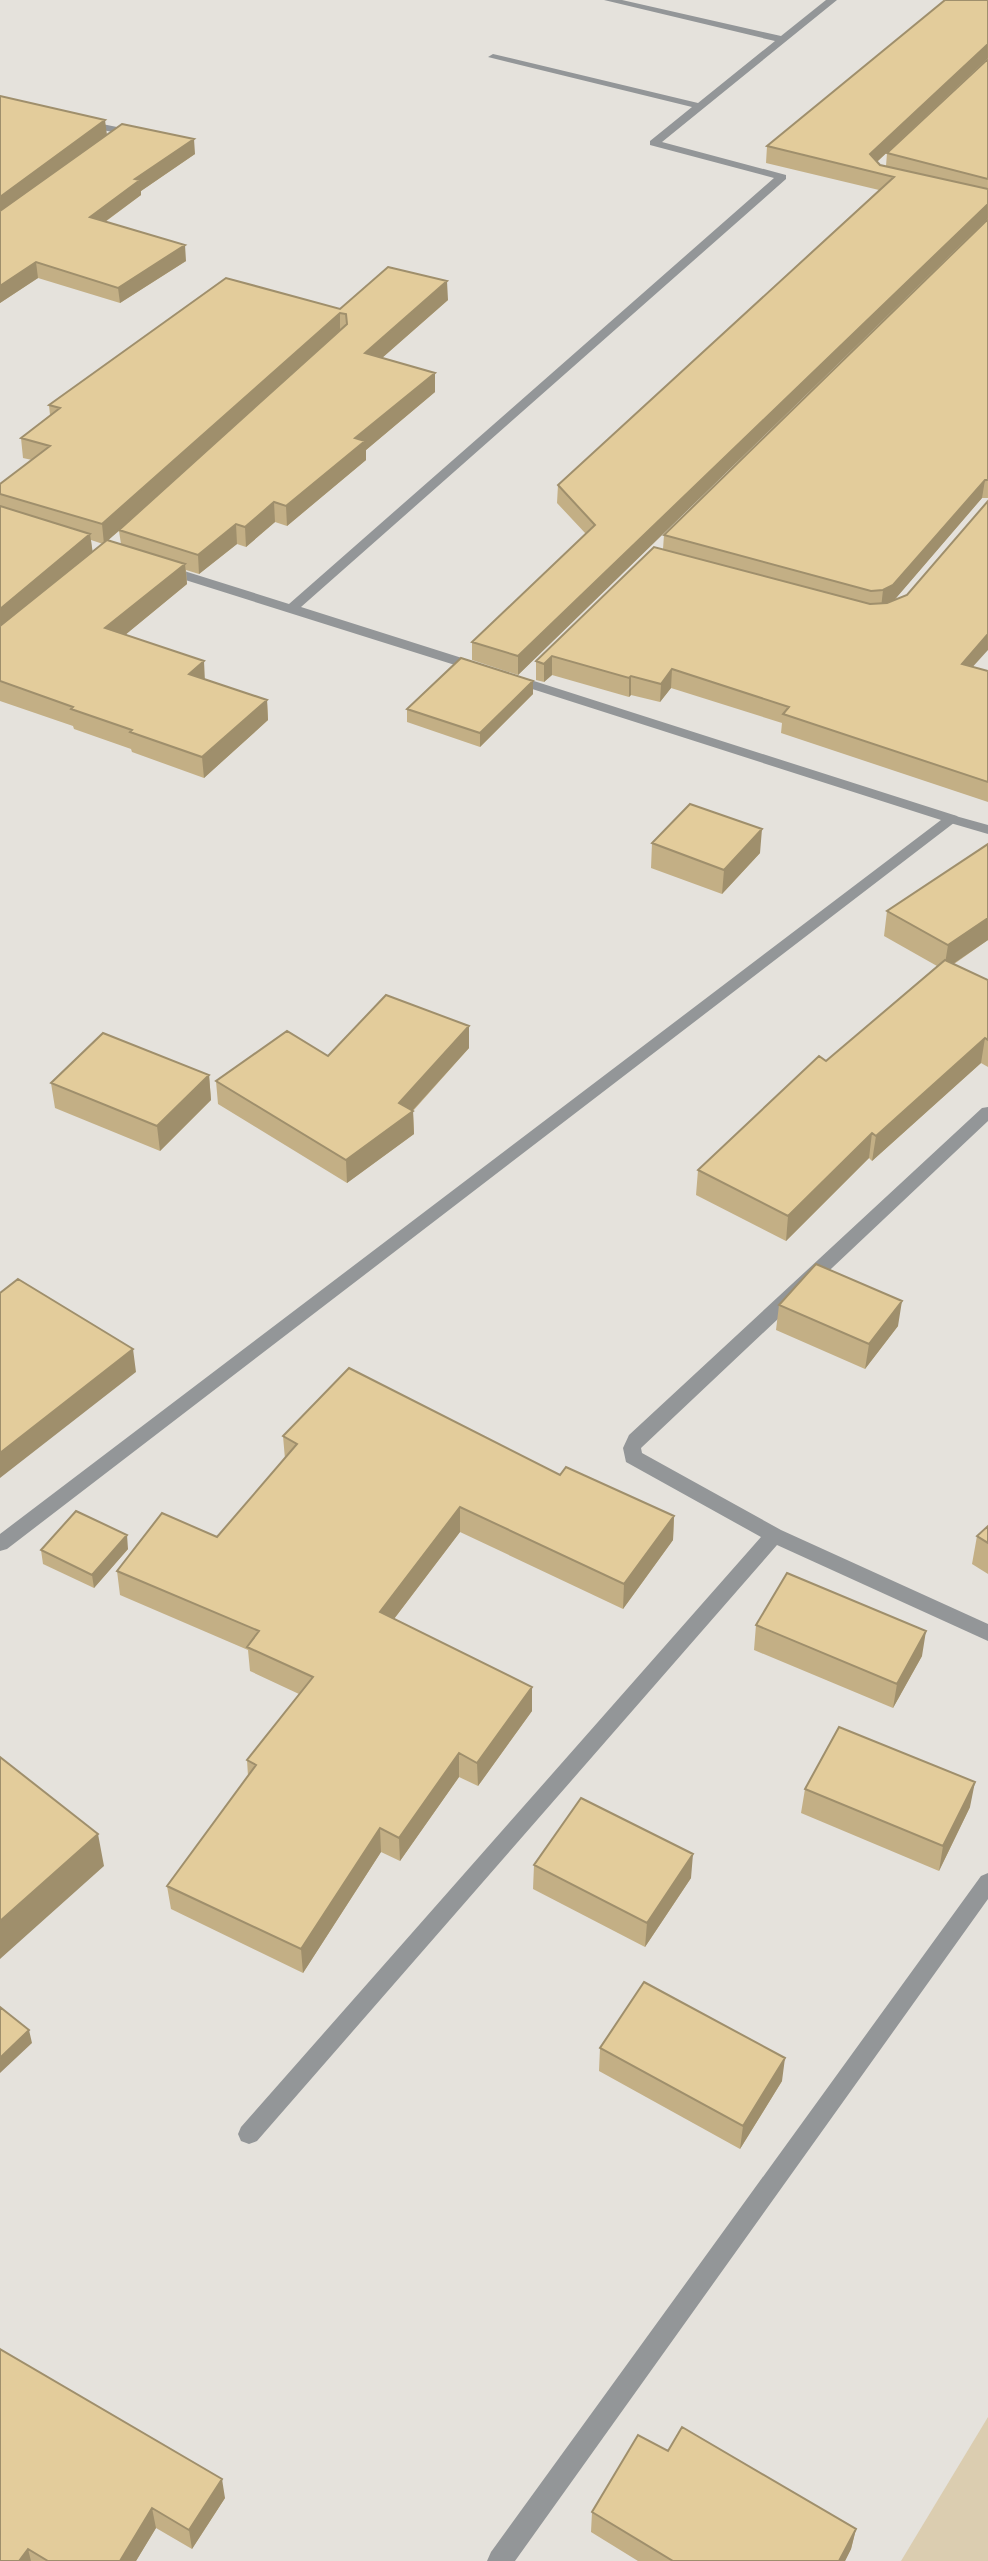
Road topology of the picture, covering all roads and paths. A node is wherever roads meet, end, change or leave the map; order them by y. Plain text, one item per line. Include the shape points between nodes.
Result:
1 (609, 0) edge
2 (832, 0) edge
3 (781, 38) junction
4 (493, 57) dead end
5 (699, 106) junction
6 (68, 120) edge
7 (122, 131) junction
8 (138, 135) edge
9 (111, 139) edge
10 (147, 563) edge
11 (291, 608) junction
12 (952, 819) junction
13 (988, 830) edge
14 (988, 1112) edge
15 (774, 1535) junction
16 (0, 1544) edge
17 (988, 1633) edge
18 (988, 1882) edge
19 (249, 2134) dead end
20 (500, 2561) edge

1 - 3 street
2 - 3 street
3 - 5 street
4 - 5 street
5 - 11 street via 654,143 782,177
6 - 7 street
7 - 8 street
7 - 9 street
10 - 11 street
11 - 12 street via 527,677
12 - 13 street
12 - 16 street
14 - 15 street via 636,1440 633,1457
15 - 17 street
15 - 19 street
18 - 20 street

